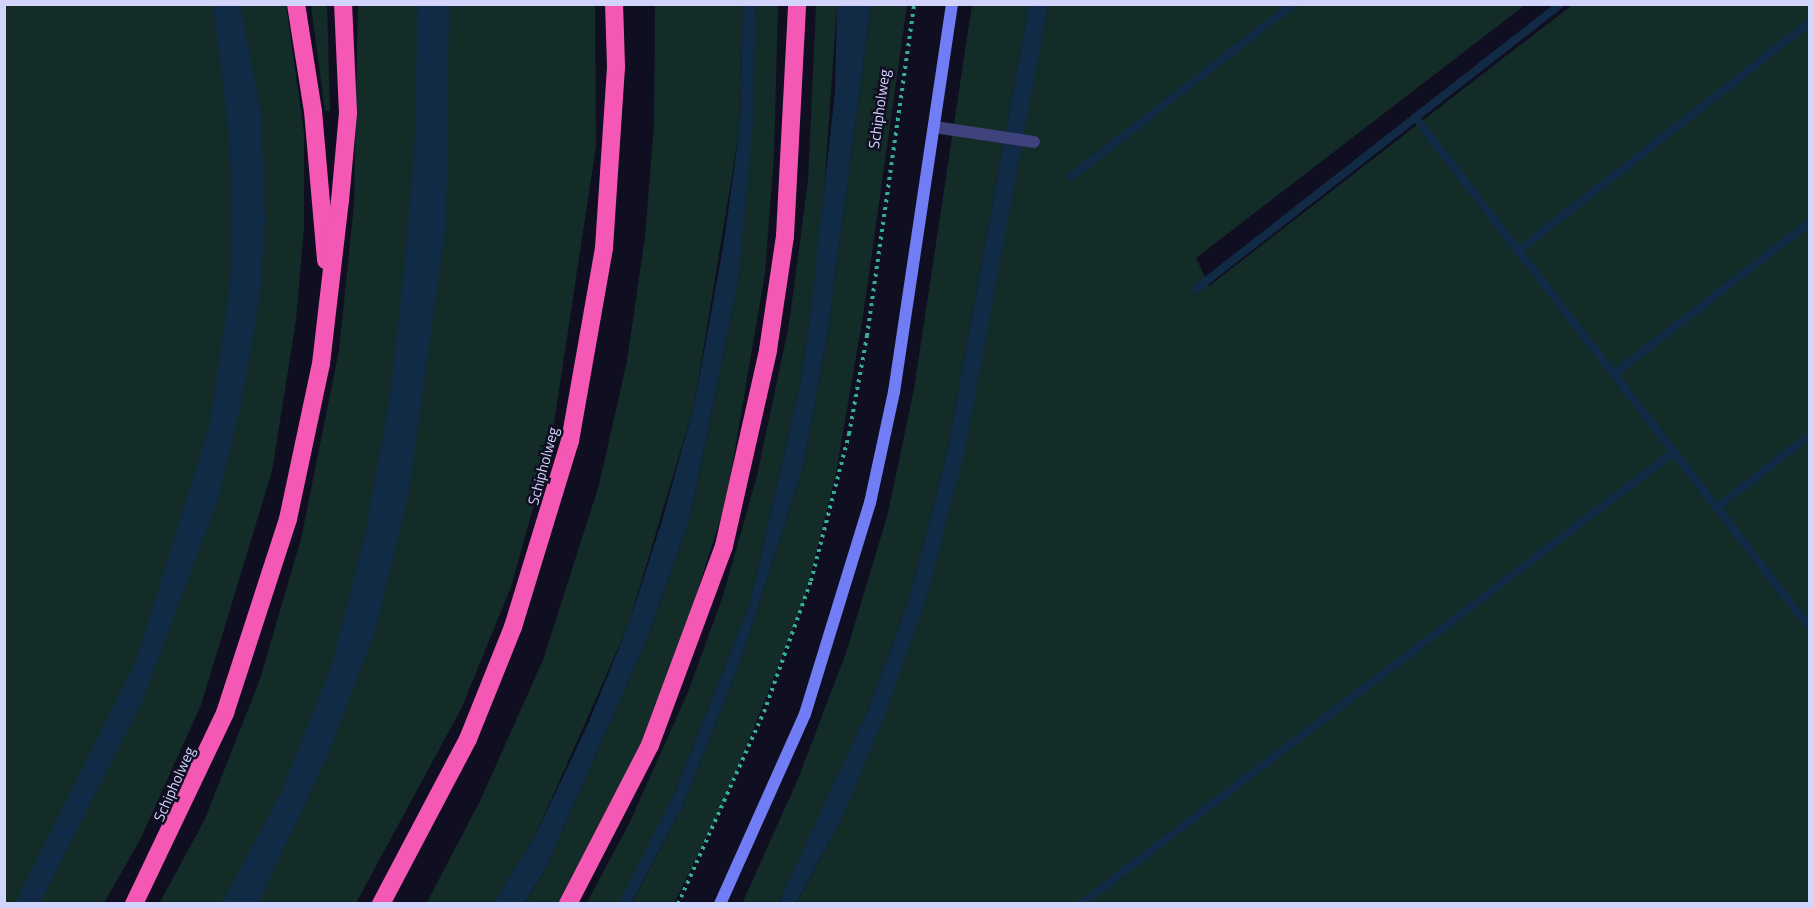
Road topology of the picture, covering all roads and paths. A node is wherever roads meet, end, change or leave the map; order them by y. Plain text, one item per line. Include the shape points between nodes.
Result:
1 (296, 4) edge
2 (343, 4) edge
3 (614, 4) edge
4 (796, 4) edge
5 (914, 4) edge
6 (952, 4) edge
7 (934, 127) junction
8 (1028, 141) dead end
9 (329, 300) junction
10 (134, 903) edge
11 (381, 903) edge
12 (568, 903) edge
13 (678, 903) edge
14 (720, 903) edge

1 - 9 highway via 313,111
2 - 9 highway, Schipholweg via 348,113
3 - 11 highway, Schipholweg via 616,66 604,248 570,441 517,616 468,739
4 - 12 highway via 785,236 768,350 724,546 650,745
5 - 13 path, Schipholweg via 865,346 849,434 811,581 760,723
6 - 7 main road
7 - 8 lane
7 - 14 main road via 894,392 870,503 805,714
9 - 10 highway, Schipholweg via 307,433 262,608 225,713

